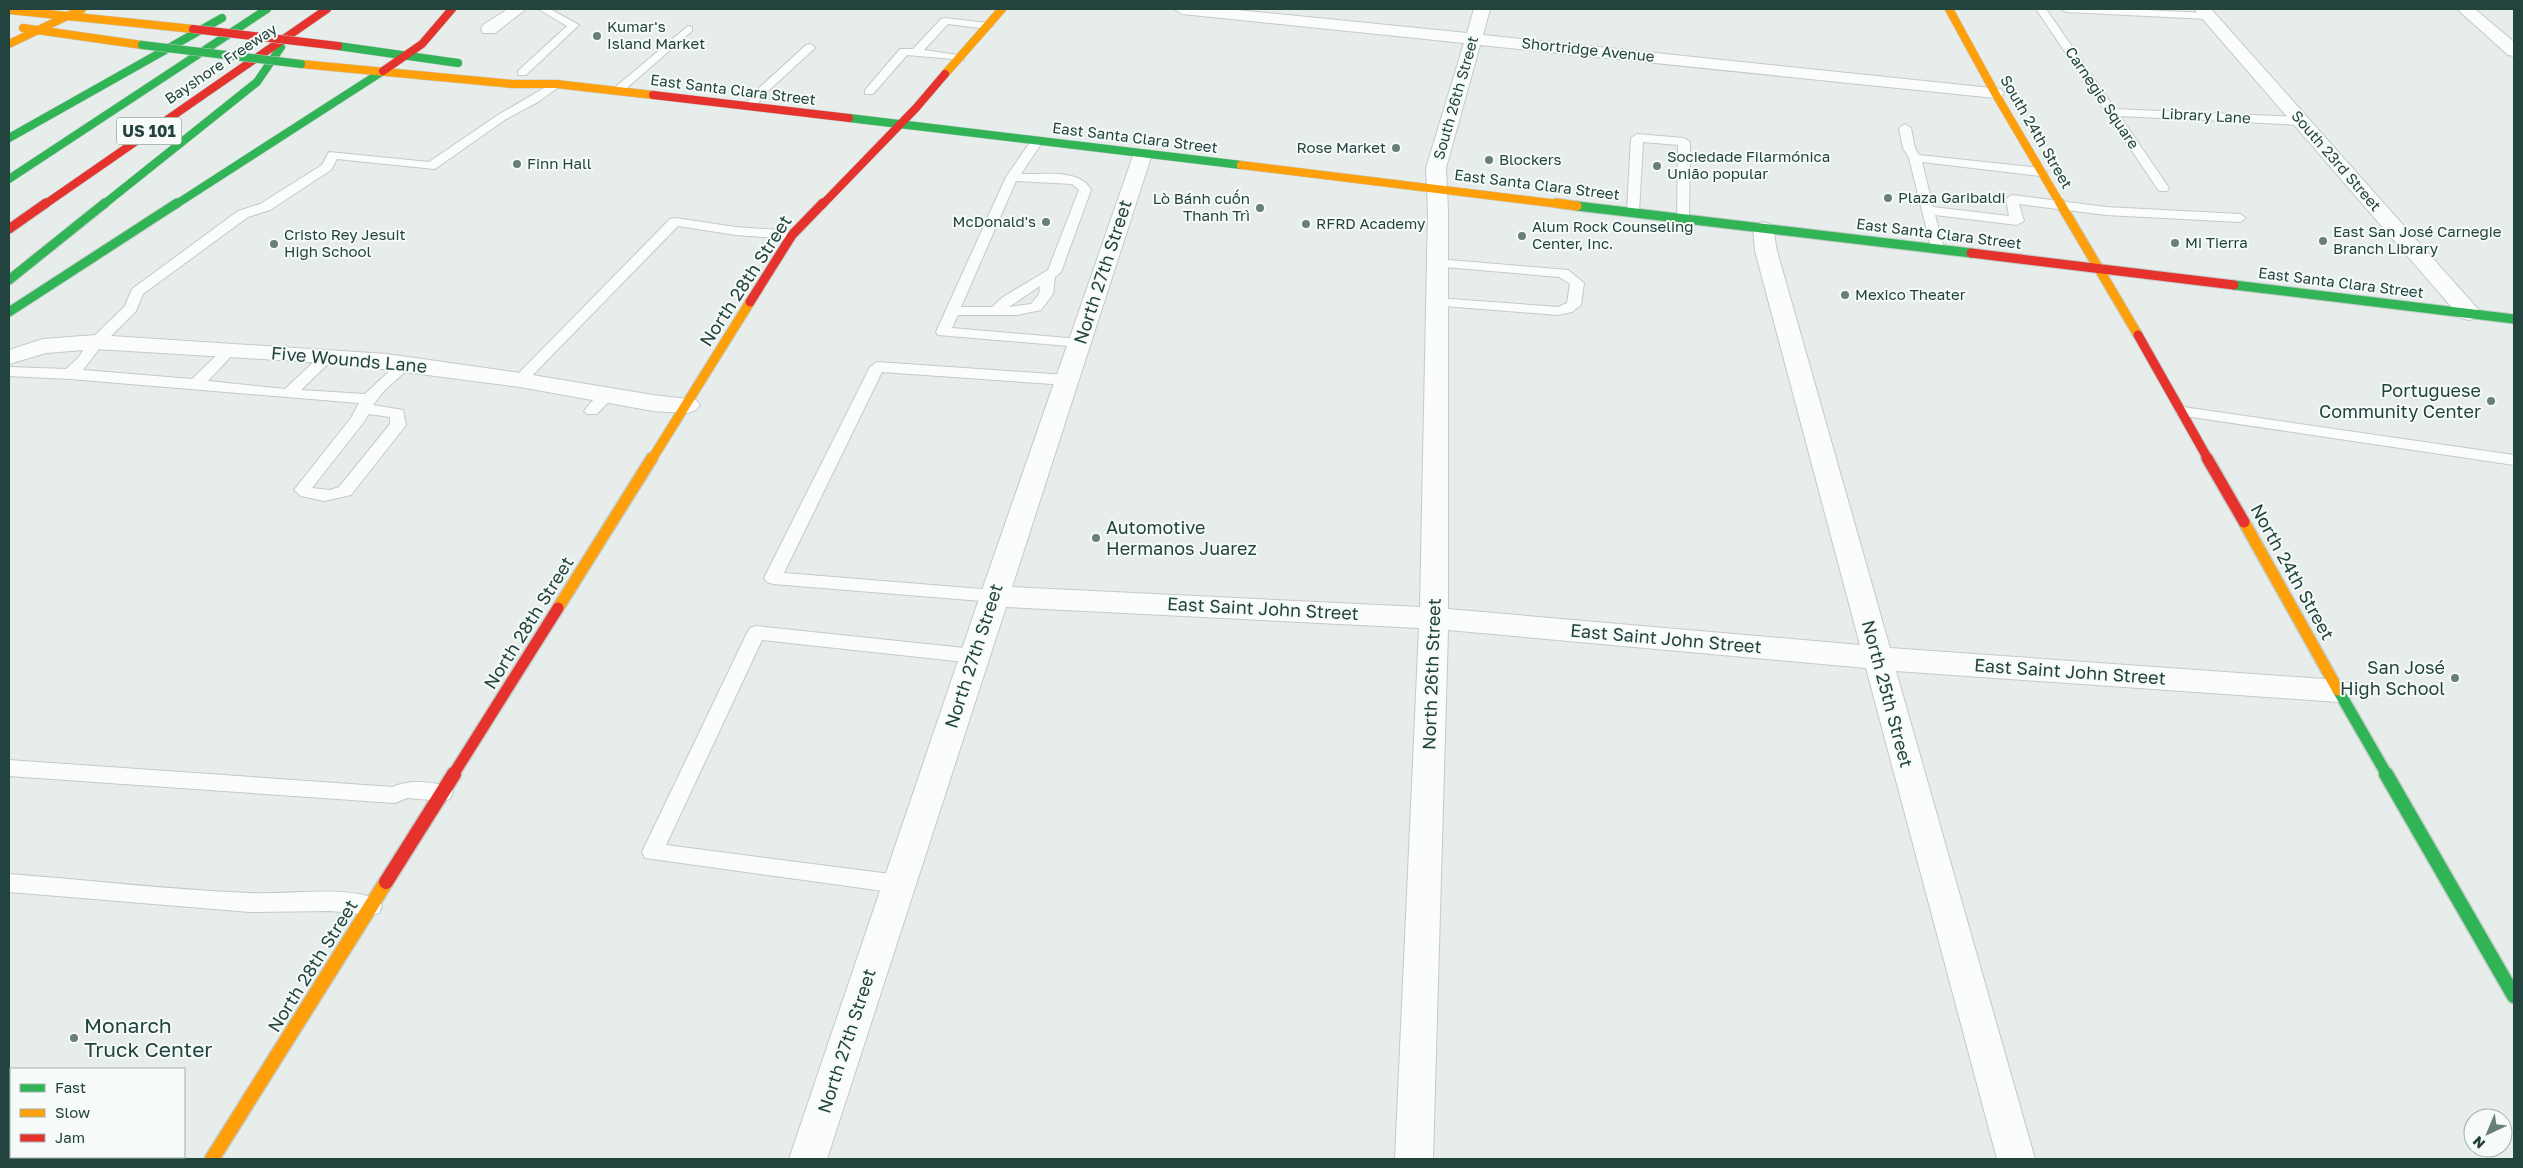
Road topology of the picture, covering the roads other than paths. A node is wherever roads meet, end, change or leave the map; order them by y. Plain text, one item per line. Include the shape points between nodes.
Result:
1 (82, 9) edge
2 (267, 9) edge
3 (327, 9) edge
4 (452, 9) edge
5 (518, 9) edge
6 (543, 9) edge
7 (1002, 9) edge
8 (1182, 9) edge
9 (1482, 9) edge
10 (1949, 9) edge
11 (2041, 9) edge
12 (2066, 9) edge
13 (2465, 9) edge
14 (9, 10) edge
15 (2205, 12) edge
16 (230, 14) dead end
17 (69, 15) junction
18 (9, 26) edge
19 (988, 26) junction
20 (489, 29) dead end
21 (688, 29) dead end
22 (37, 30) junction
23 (291, 34) junction
24 (1474, 38) junction
25 (9, 44) edge
26 (810, 47) dead end
27 (2514, 51) edge
28 (916, 52) junction
29 (408, 55) junction
30 (960, 58) junction
31 (471, 66) dead end
32 (507, 71) dead end
33 (380, 73) junction
34 (522, 73) junction
35 (556, 84) junction
36 (617, 91) junction
37 (869, 92) dead end
38 (1995, 93) junction
39 (750, 106) junction
40 (2111, 112) junction
41 (2301, 121) junction
42 (899, 125) junction
43 (1905, 128) dead end
44 (9, 138) edge
45 (1036, 141) junction
46 (1142, 154) junction
47 (1915, 158) junction
48 (2041, 172) junction
49 (1012, 177) junction
50 (9, 179) edge
51 (1436, 188) junction
52 (2163, 188) dead end
53 (2061, 204) junction
54 (1927, 210) junction
55 (1633, 212) junction
56 (1683, 218) junction
57 (2240, 218) dead end
58 (1763, 228) junction
59 (9, 229) edge
60 (792, 235) junction
61 (1937, 248) junction
62 (1438, 263) junction
63 (2099, 268) junction
64 (1048, 277) junction
65 (9, 280) edge
66 (1437, 302) junction
67 (998, 310) junction
68 (953, 311) junction
69 (9, 312) edge
70 (2469, 313) junction
71 (2514, 319) edge
72 (96, 342) junction
73 (1080, 343) junction
74 (230, 350) junction
75 (328, 356) junction
76 (9, 357) edge
77 (405, 364) junction
78 (9, 372) edge
79 (70, 374) junction
80 (520, 380) junction
81 (1067, 380) junction
82 (196, 384) junction
83 (288, 394) junction
84 (364, 404) junction
85 (688, 405) junction
86 (2183, 412) junction
87 (2514, 460) edge
88 (994, 596) junction
89 (1434, 618) junction
90 (974, 656) junction
91 (1877, 658) junction
92 (2338, 691) junction
93 (9, 768) edge
94 (442, 792) junction
95 (9, 883) edge
96 (898, 884) junction
97 (371, 906) junction
98 (2514, 996) edge
99 (212, 1159) edge
100 (808, 1159) edge
101 (1414, 1159) edge
102 (2016, 1159) edge

1 - 17 main road
2 - 50 main road, Bayshore Freeway / US 101
3 - 23 main road, Bayshore Freeway / US 101
4 - 29 main road
5 - 20 street
6 - 34 lane via 574,25
7 - 19 main road, North 28th Street
8 - 24 street, Shortridge Avenue
9 - 24 street, South 26th Street
10 - 38 main road, South 24th Street
11 - 40 lane, Carnegie Square
12 - 15 lane
13 - 27 street
14 - 17 main road
15 - 41 street, South 23rd Street
16 - 44 main road
17 - 22 main road
17 - 29 main road, bridge
18 - 22 main road, East Santa Clara Street
19 - 28 lane via 945,21
19 - 30 main road, North 28th Street
21 - 36 lane
22 - 25 main road
22 - 33 main road, East Santa Clara Street, bridge
23 - 59 main road, Bayshore Freeway / US 101
23 - 65 main road via 257,82
24 - 38 street, Shortridge Avenue
24 - 51 street, South 26th Street via 1436,168
26 - 39 lane
28 - 30 lane
28 - 37 lane via 904,51
29 - 31 main road
29 - 33 main road
30 - 42 main road, North 28th Street
32 - 34 main road, East Santa Clara Street
33 - 35 main road, East Santa Clara Street via 512,84
33 - 69 main road
34 - 35 main road, East Santa Clara Street via 546,77
35 - 36 main road, East Santa Clara Street
35 - 72 lane via 431,166 333,155 327,167 266,207 242,214 137,292 131,308
36 - 39 main road, East Santa Clara Street
38 - 48 main road, South 24th Street
39 - 42 main road, East Santa Clara Street
40 - 41 lane, Library Lane
40 - 52 lane, Carnegie Square
41 - 70 street, South 23rd Street
42 - 45 main road, East Santa Clara Street
42 - 60 main road, North 28th Street
43 - 47 lane via 1909,148
45 - 46 main road, East Santa Clara Street
45 - 49 lane
46 - 51 main road, East Santa Clara Street
46 - 73 street, North 27th Street
47 - 48 lane
47 - 54 lane
48 - 53 main road, South 24th Street
49 - 64 lane via 1074,180 1085,187 1054,272
49 - 68 lane
51 - 55 main road, East Santa Clara Street
51 - 62 street, North 26th Street
53 - 54 lane via 2012,198 2017,221
53 - 57 lane via 2106,211
53 - 63 main road, South 24th Street
54 - 61 lane
55 - 56 main road, East Santa Clara Street
55 - 56 lane via 1638,138 1684,142
56 - 58 main road, East Santa Clara Street
58 - 61 main road, East Santa Clara Street
58 - 91 street, North 25th Street via 1766,251
60 - 80 lane via 760,234 675,222
60 - 85 main road, North 28th Street
61 - 63 main road, East Santa Clara Street
62 - 66 street, North 26th Street
62 - 66 lane via 1563,273 1576,283 1574,305 1558,311
63 - 70 main road, East Santa Clara Street
63 - 86 main road, North 24th Street
64 - 67 lane via 1008,300
64 - 67 lane via 1046,294 1036,307
66 - 89 street, North 26th Street
67 - 68 lane
68 - 73 lane via 943,332
70 - 71 main road, East Santa Clara Street
72 - 74 street, Five Wounds Lane
72 - 76 street, Five Wounds Lane via 43,346
72 - 79 lane via 84,361
73 - 81 street, North 27th Street
74 - 75 street, Five Wounds Lane
74 - 82 lane
75 - 77 street, Five Wounds Lane
75 - 83 lane
77 - 80 street, Five Wounds Lane
77 - 84 lane
78 - 79 lane
79 - 82 lane
80 - 85 street, Five Wounds Lane via 600,403
81 - 88 street, North 27th Street
81 - 88 lane via 877,367 773,578
82 - 83 lane
83 - 84 lane
84 - 84 lane via 358,420 302,490 338,496 346,492 398,425 398,413
85 - 94 main road, North 28th Street
86 - 87 lane
86 - 92 main road, North 24th Street
88 - 89 street, East Saint John Street
88 - 90 street, North 27th Street
89 - 91 street, East Saint John Street
89 - 101 street, North 26th Street
90 - 96 street, North 27th Street
90 - 96 lane via 756,633 652,852
91 - 92 street, East Saint John Street
91 - 102 street, North 25th Street
92 - 98 main road, North 24th Street
93 - 94 lane via 395,795 405,790
94 - 97 main road, North 28th Street
95 - 97 lane via 250,904 331,902
96 - 100 street, North 27th Street
97 - 99 main road, North 28th Street

